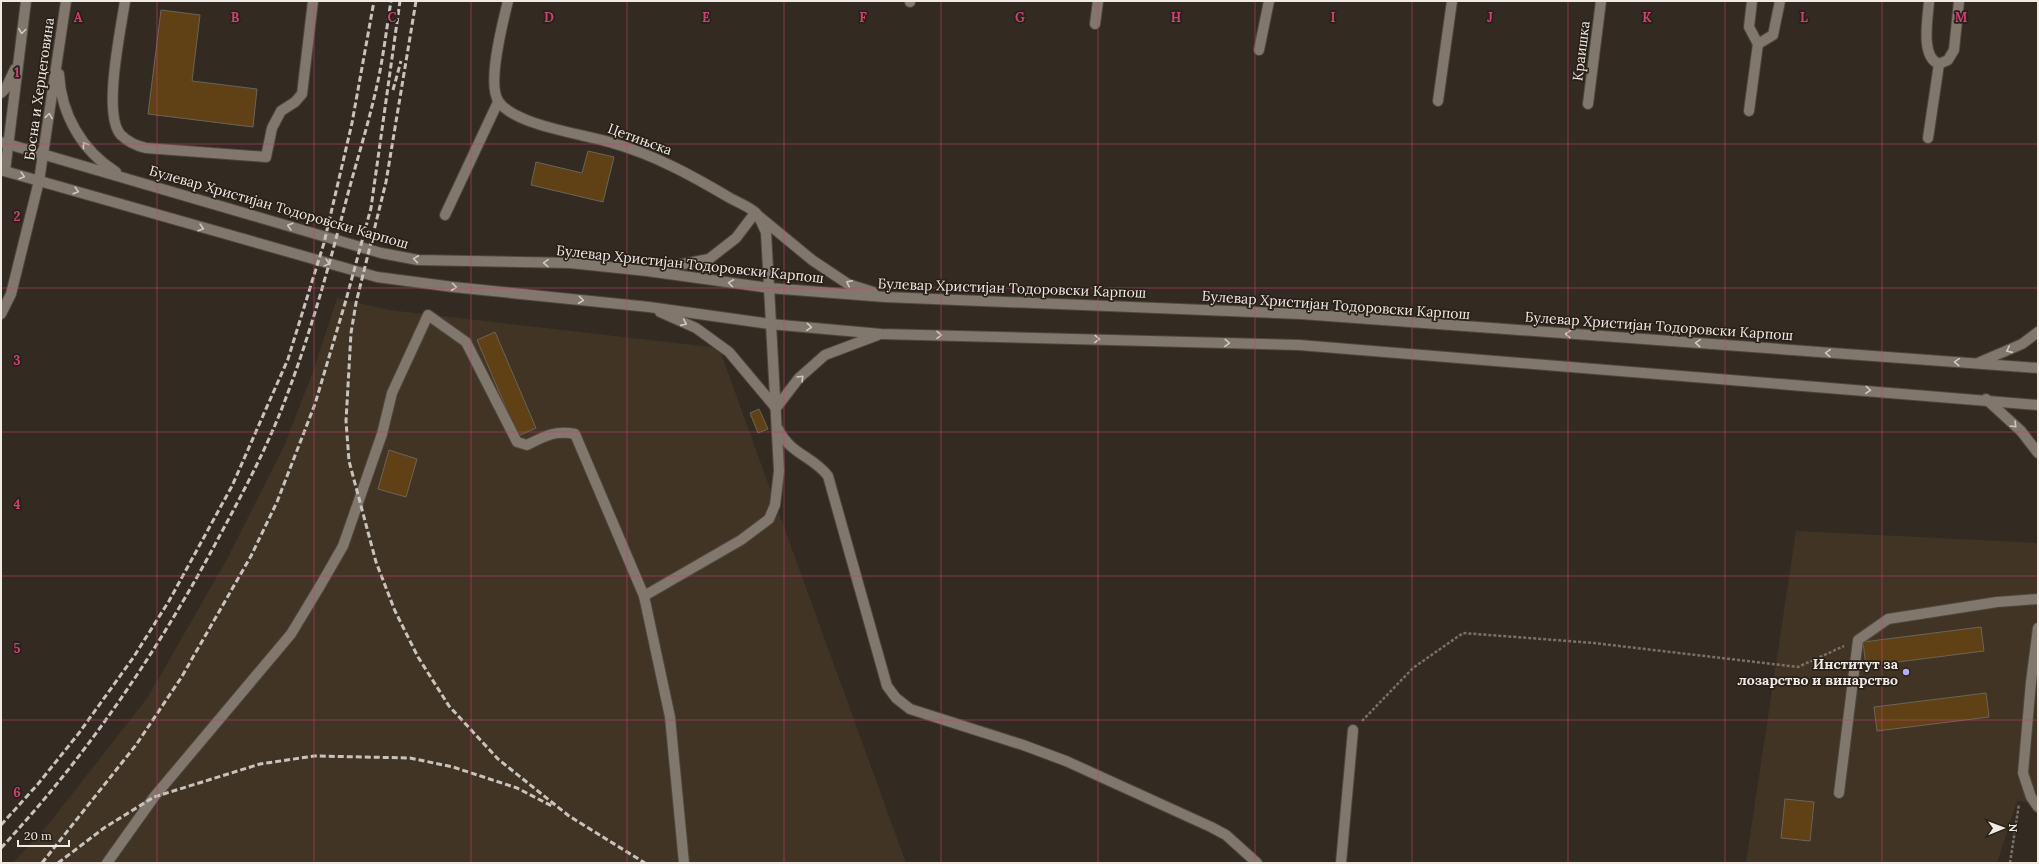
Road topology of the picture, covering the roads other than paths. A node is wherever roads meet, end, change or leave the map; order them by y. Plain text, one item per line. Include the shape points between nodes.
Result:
1 (26, 1) edge
2 (66, 1) edge
3 (125, 1) edge
4 (314, 1) edge
5 (508, 1) edge
6 (1098, 1) edge
7 (1269, 1) edge
8 (1452, 1) edge
9 (1601, 1) edge
10 (1752, 1) edge
11 (1780, 1) edge
12 (1929, 1) edge
13 (1959, 1) edge
14 (1095, 24) dead end
15 (1758, 44) junction
16 (1259, 50) dead end
17 (58, 56) junction
18 (19, 61) junction
19 (1940, 64) junction
20 (1, 93) edge
21 (1438, 101) dead end
22 (498, 102) junction
23 (1588, 104) dead end
24 (1749, 111) dead end
25 (1928, 138) dead end
26 (5, 144) edge
27 (43, 155) junction
28 (3, 171) edge
29 (126, 178) junction
30 (39, 181) junction
31 (755, 213) junction
32 (445, 215) dead end
33 (647, 271) junction
34 (769, 288) junction
35 (885, 297) junction
36 (649, 307) junction
37 (1, 314) edge
38 (770, 324) junction
39 (2038, 332) edge
40 (881, 334) junction
41 (1978, 363) junction
42 (2038, 368) edge
43 (1986, 400) junction
44 (2038, 405) edge
45 (776, 408) junction
46 (777, 425) junction
47 (2038, 453) edge
48 (644, 596) junction
49 (2038, 599) edge
50 (2038, 628) edge
51 (1353, 730) road end
52 (1839, 792) dead end
53 (2038, 807) edge
54 (106, 863) edge
55 (684, 863) edge
56 (1257, 863) edge
57 (1342, 863) edge

1 -> 18 street, Босна и Херцеговина
2 - 17 street, Босна и Херцеговина
3 - 4 street via 112,108 120,135 146,148 266,157 272,128 281,111 302,94
5 - 22 street via 497,51 494,81
6 - 14 street
7 - 16 street
8 - 21 street
9 - 23 street, Краишка
10 - 15 street via 1749,27
11 - 15 street via 1773,35
12 - 19 street via 1926,34 1930,57
13 - 19 street via 1954,50 1948,60
15 - 24 street
27 -> 17 street, Босна и Херцеговина
29 -> 17 street via 103,164 86,147 78,134 64,106
18 - 20 street
18 - 26 street, Босна и Херцеговина
19 - 25 street
22 - 31 street, Цетињска via 515,114 542,124 659,159
22 - 32 street
26 - 27 street, Булевар Христијан Тодоровски Карпош
26 - 28 street, Босна и Херцеговина
27 - 29 street, Булевар Христијан Тодоровски Карпош
27 - 30 street, Босна и Херцеговина
28 -> 30 street
33 -> 29 street, Булевар Христијан Тодоровски Карпош via 570,263 418,260 381,253
30 -> 36 street via 378,276 453,287
30 - 37 street, Босна и Херцеговина via 11,294
31 - 33 street via 736,238 709,259
31 - 34 street, Цетињска via 766,232
35 -> 31 street via 848,284 812,260
34 -> 33 street, Булевар Христијан Тодоровски Карпош
34 - 35 street, Булевар Христијан Тодоровски Карпош
34 - 38 street, Цетињска
41 -> 35 street, Булевар Христијан Тодоровски Карпош via 1301,314
36 - 38 street
36 -> 45 street via 696,328 729,352
38 -> 40 street
38 - 45 street, Цетињска
39 -> 41 street via 2022,344
40 -> 43 street via 1299,345
45 -> 40 street via 799,378 825,355
41 - 42 street, Булевар Христијан Тодоровски Карпош
43 - 44 street
43 -> 47 street via 2021,431
45 - 46 street, Цетињска
46 - 48 street, Цетињска via 779,471 775,505 769,519 741,540
46 - 56 street via 791,448 823,469 828,476 887,686 896,698 910,709 1023,745 1113,782 1226,835
48 - 54 street via 575,434 562,431 527,445 517,442 466,342 428,316 392,393 382,434 343,546 320,586 291,634 154,797
48 - 55 street via 670,717
49 - 52 street via 1997,602 1888,620 1858,640
50 - 53 street via 2024,773 2031,797
51 - 57 street

